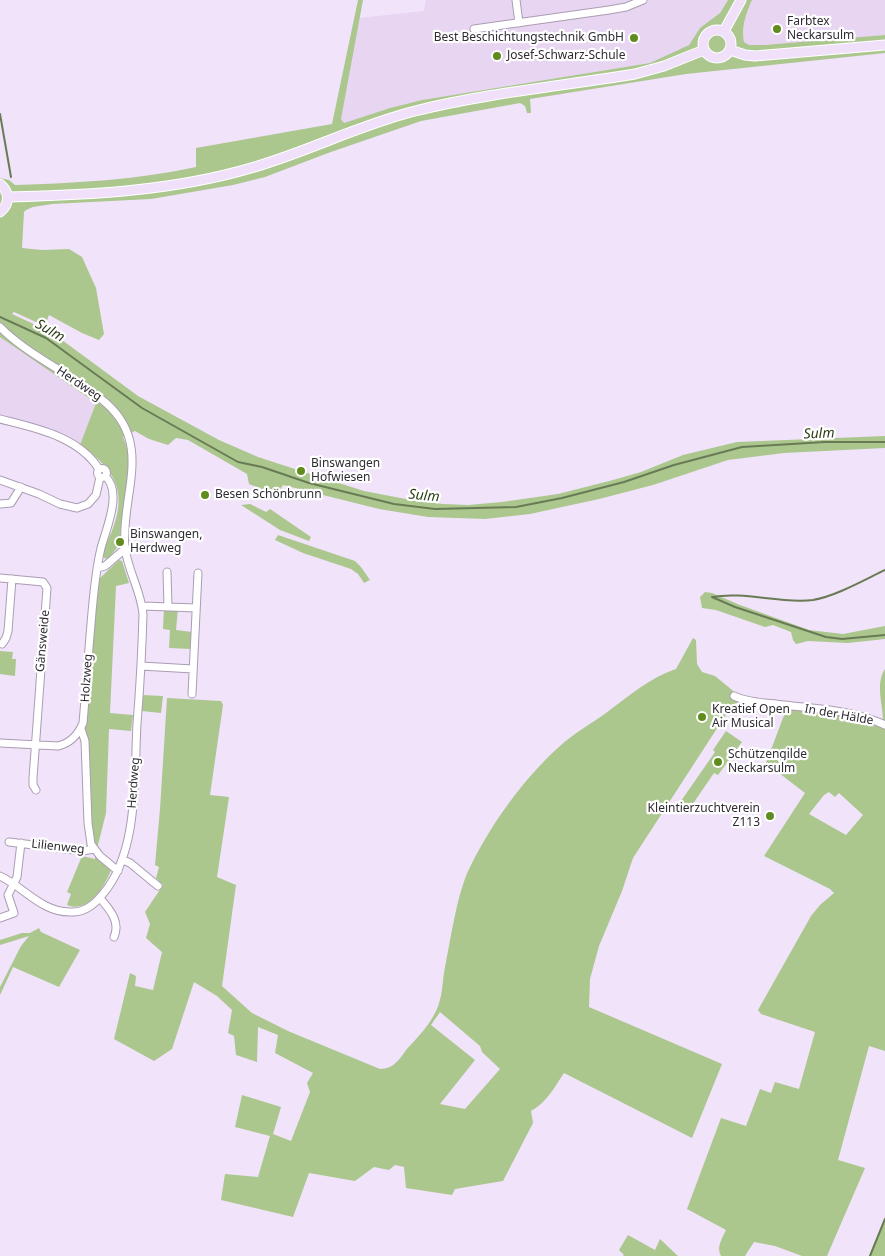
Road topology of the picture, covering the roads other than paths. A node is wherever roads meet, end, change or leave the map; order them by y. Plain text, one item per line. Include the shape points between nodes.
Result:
1 (516, 0) edge
2 (643, 0) edge
3 (742, 0) edge
4 (519, 22) junction
5 (474, 29) dead end
6 (724, 31) junction
7 (885, 45) edge
8 (704, 50) junction
9 (730, 50) junction
10 (0, 184) edge
11 (8, 198) junction
12 (0, 212) edge
13 (0, 327) edge
14 (0, 420) edge
15 (103, 477) junction
16 (0, 480) edge
17 (21, 487) junction
18 (0, 504) edge
19 (126, 548) junction
20 (97, 568) junction
21 (167, 572) dead end
22 (198, 573) dead end
23 (0, 578) edge
24 (12, 579) junction
25 (142, 606) junction
26 (168, 607) junction
27 (196, 608) junction
28 (2, 644) dead end
29 (141, 666) junction
30 (193, 669) junction
31 (192, 694) dead end
32 (734, 696) dead end
33 (885, 725) edge
34 (80, 729) junction
35 (0, 742) edge
36 (35, 745) junction
37 (36, 790) dead end
38 (9, 842) dead end
39 (21, 843) junction
40 (94, 849) junction
41 (123, 860) junction
42 (118, 871) junction
43 (0, 876) edge
44 (14, 885) junction
45 (158, 886) dead end
46 (100, 898) junction
47 (0, 918) edge
48 (114, 937) dead end

1 - 4 street
2 - 4 street via 626,7
3 - 6 main road
4 - 5 street
6 - 8 main road via 709,33 703,41
6 - 9 main road via 731,41
7 - 9 main road via 755,56
8 - 9 main road via 715,58 725,56
8 - 11 main road via 636,74 416,111 250,169 193,182 118,191
10 - 11 main road
11 - 12 main road
13 - 19 street, Herdweg via 19,344 99,397 123,425 133,464 125,522
14 - 15 street, Holzweg via 58,436 92,459 99,469 105,470
15 - 17 street via 96,495 88,504 77,508
15 - 20 street, Holzweg via 112,486 113,500
16 - 17 street
17 - 18 street via 11,503
19 - 20 street via 105,566
19 - 25 street, Herdweg
20 - 34 street, Holzweg
21 - 26 street
22 - 27 street
23 - 24 street, Gänsweide
24 - 28 street via 8,631
24 - 36 street, Gänsweide via 44,582 47,588
25 - 26 street
25 - 29 street, Herdweg
26 - 27 street
27 - 30 street
29 - 30 street
29 - 41 street, Herdweg via 133,806
30 - 31 street
32 - 33 street, In der Hälde via 769,704 843,712
34 - 36 street via 65,744
34 - 40 street, Holzweg via 84,742 88,823
35 - 36 street
36 - 37 street via 33,785
38 - 39 street, Lilienweg
39 - 40 street, Lilienweg via 82,851
39 - 44 street, Lilienweg
40 - 42 street
41 - 42 street, Herdweg
41 - 45 street
42 - 46 street, Herdweg
43 - 44 street, Herdweg
44 - 46 street, Herdweg via 45,906 65,912 80,911
44 - 47 street, Lilienweg via 8,895 14,913
46 - 48 street via 116,921

